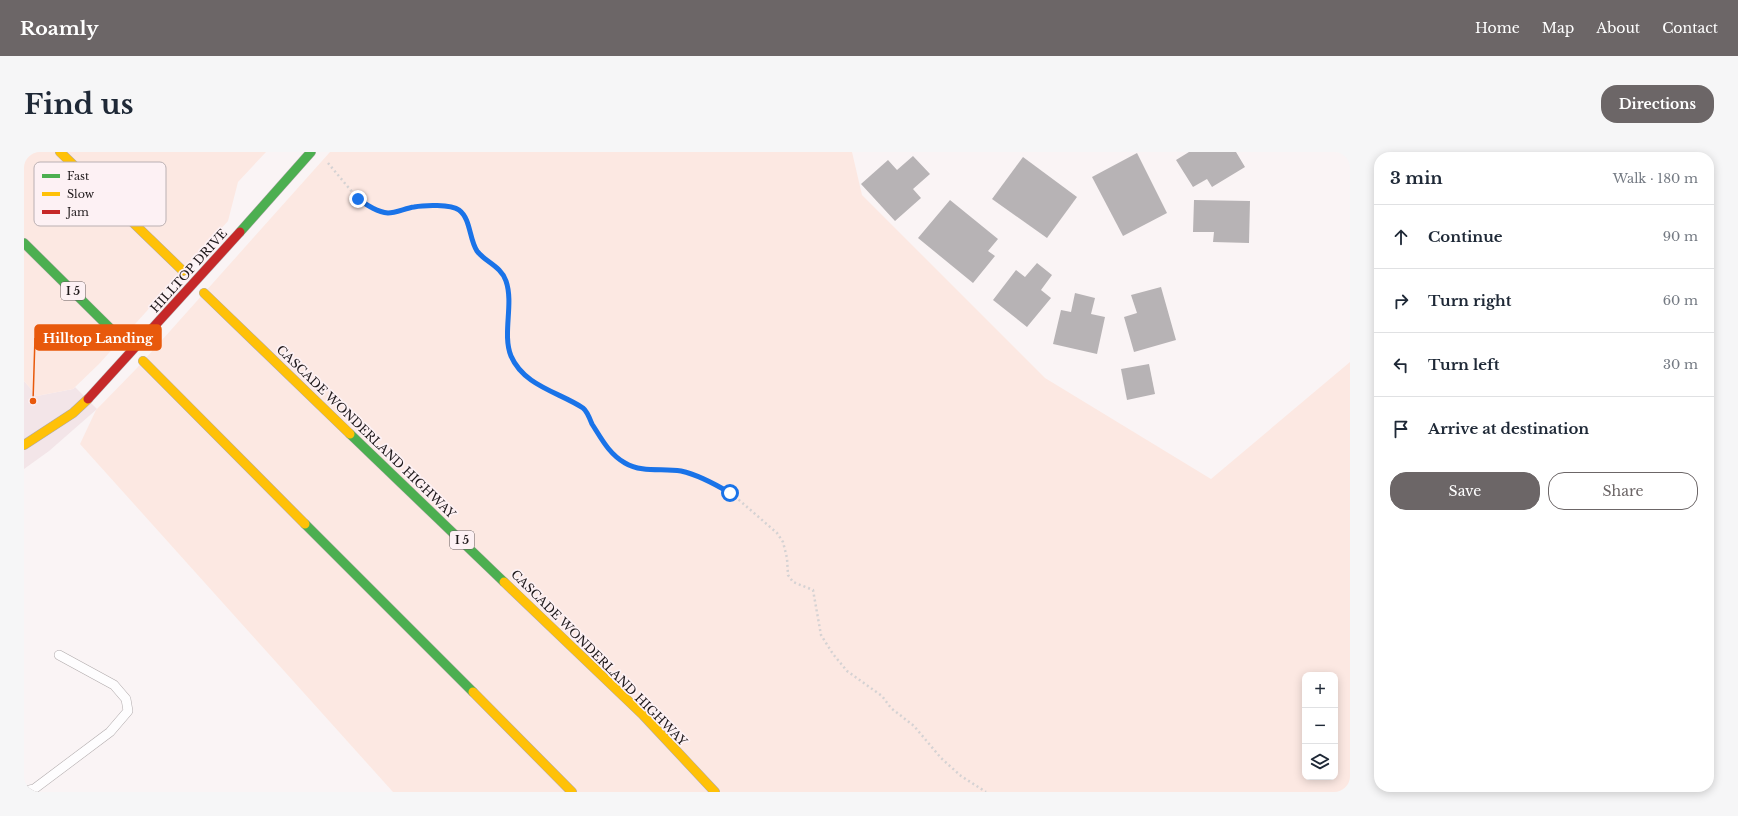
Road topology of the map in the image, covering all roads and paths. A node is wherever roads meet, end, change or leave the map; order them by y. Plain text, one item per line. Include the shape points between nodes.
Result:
1 (60, 152) edge
2 (311, 152) edge
3 (324, 158) dead end
4 (70, 162) edge
5 (136, 226) edge
6 (24, 243) edge
7 (182, 271) dead end
8 (204, 293) dead end
9 (121, 339) dead end
10 (143, 361) dead end
11 (24, 445) edge
12 (59, 654) dead end
13 (24, 791) edge
14 (572, 792) edge
15 (714, 792) edge
16 (986, 792) edge

1 - 4 main road
2 - 11 main road, HILLTOP DRIVE, bridge via 88,399 73,413
3 - 16 path via 358,199 372,209 388,213 415,207 458,208 464,215 477,251 498,268 506,280 509,301 508,345 519,369 532,381 584,409 603,442 625,464 645,470 681,471 703,478 730,493 777,533 783,542 788,575 793,582 813,590 821,635 833,654 847,671 882,696 891,708 914,726 941,758
5 - 7 main road
6 - 9 main road, I 5
8 - 15 main road, CASCADE WONDERLAND HIGHWAY / I 5 via 643,714
10 - 14 main road
12 - 13 lane via 114,685 126,700 128,711 110,732 34,789

